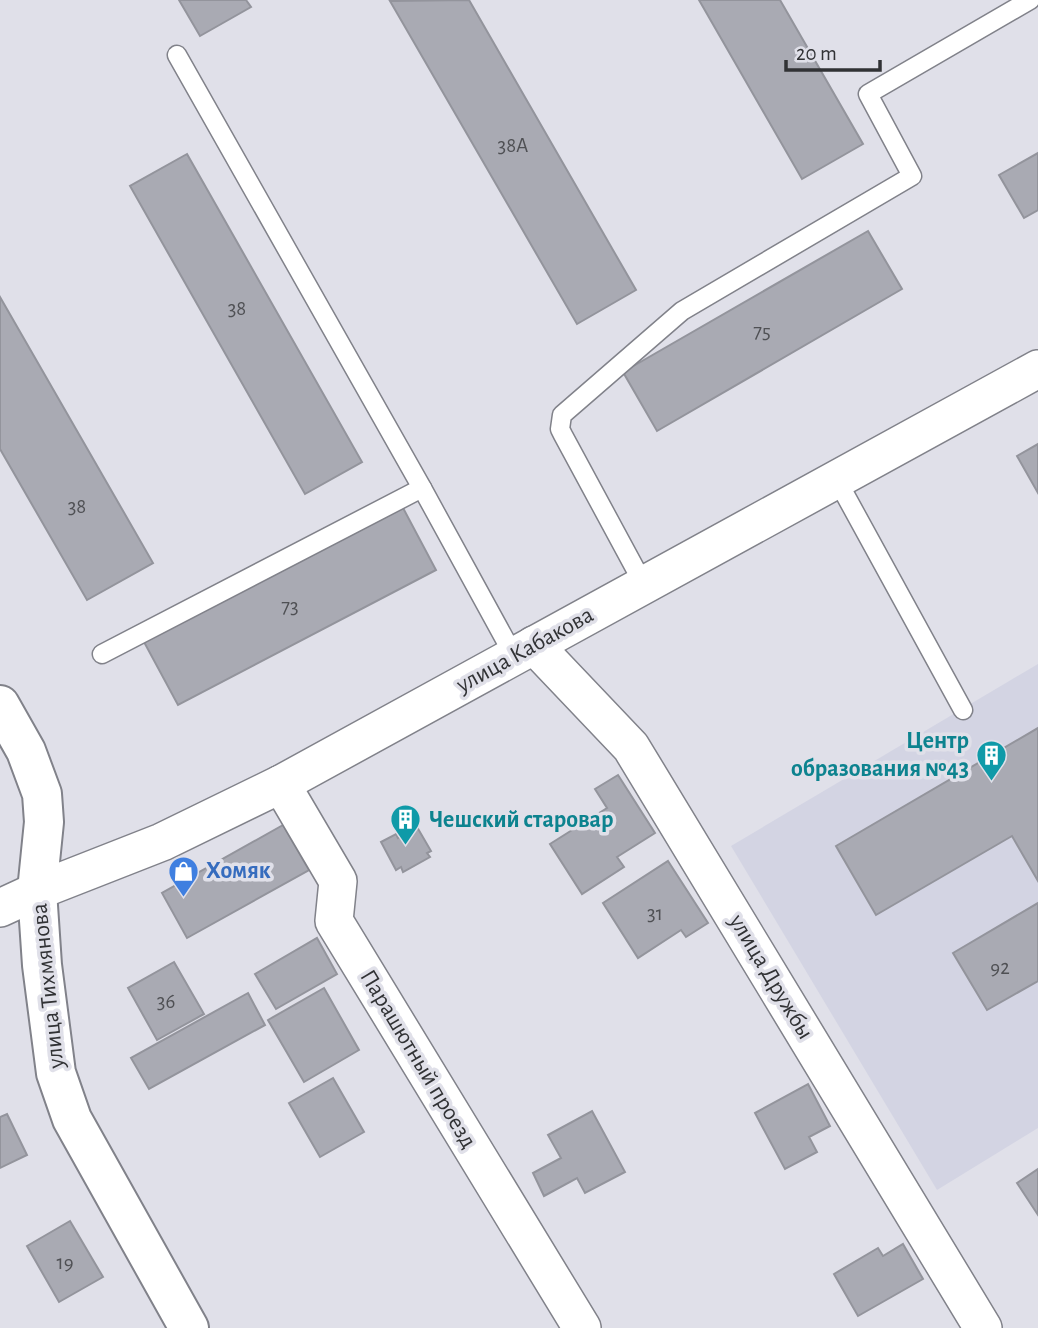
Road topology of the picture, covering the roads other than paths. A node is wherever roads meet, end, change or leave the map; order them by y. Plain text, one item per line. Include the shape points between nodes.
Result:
1 (1030, 0) edge
2 (177, 55) dead end
3 (1038, 369) edge
4 (836, 480) junction
5 (422, 488) junction
6 (644, 585) junction
7 (524, 650) junction
8 (102, 654) dead end
9 (0, 705) edge
10 (963, 710) dead end
11 (281, 784) junction
12 (37, 891) junction
13 (0, 908) edge
14 (189, 1328) edge
15 (582, 1328) edge
16 (983, 1328) edge

1 - 6 lane via 868,94 912,176 682,311 562,415 560,429
2 - 5 lane
3 - 4 street, улица Кабакова
4 - 6 street, улица Кабакова
4 - 10 lane
5 - 7 lane
5 - 8 lane
6 - 7 street, улица Кабакова
7 - 11 street, улица Кабакова
7 - 16 street, улица Дружбы via 631,747
9 - 12 street, улица Тихмянова via 26,751 42,794
11 - 12 street, улица Кабакова via 162,842
11 - 15 street, Парашютный проезд via 338,881 334,921
12 - 13 street, улица Кабакова
12 - 14 street, улица Тихмянова via 56,1073 72,1119

